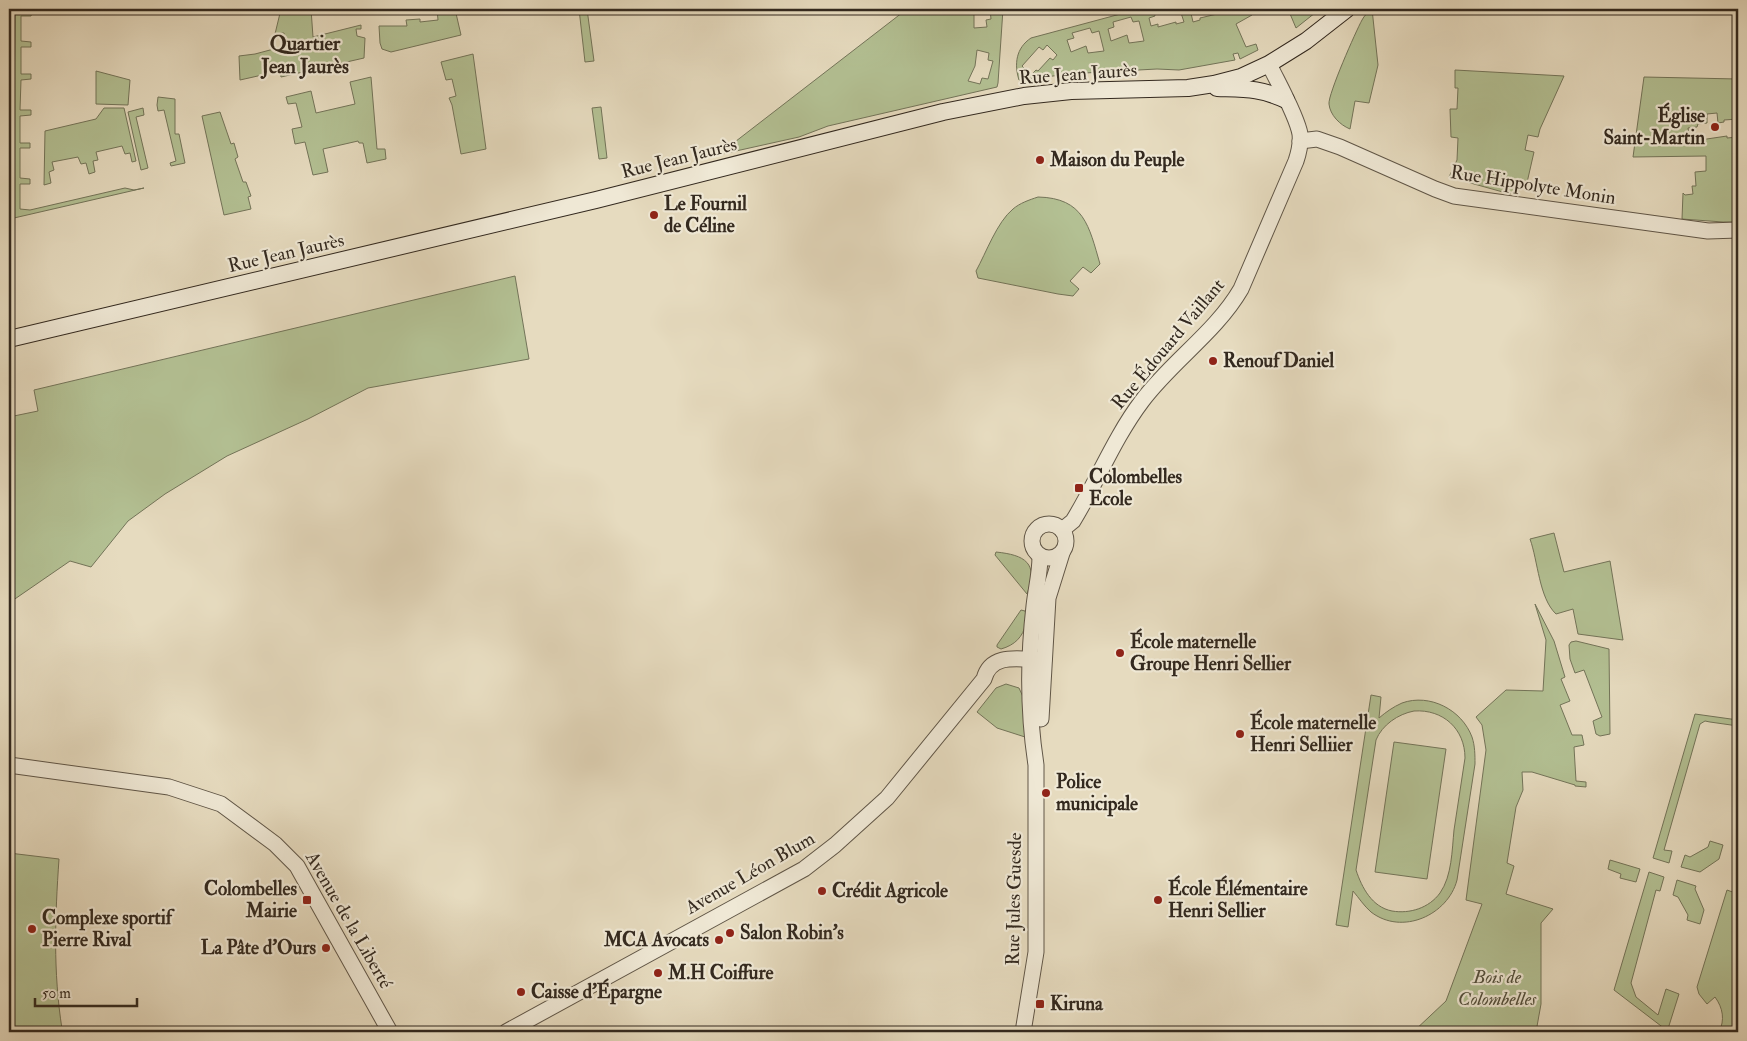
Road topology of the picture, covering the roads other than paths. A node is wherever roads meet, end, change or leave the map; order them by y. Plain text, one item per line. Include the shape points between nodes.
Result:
1 (1346, 9) edge
2 (1269, 64) junction
3 (1188, 88) junction
4 (1286, 100) junction
5 (1300, 141) junction
6 (1738, 230) edge
7 (9, 339) edge
8 (1062, 530) junction
9 (1062, 553) junction
10 (1040, 556) junction
11 (1037, 660) junction
12 (9, 765) edge
13 (390, 1032) edge
14 (506, 1032) edge
15 (1023, 1032) edge

1 - 2 main road, Rue Jean Jaurès via 1306,41
2 - 3 main road, Rue Jean Jaurès via 1241,77
2 - 4 street, Rue Édouard Vaillant
3 - 4 main road via 1253,89 1270,92
3 - 7 main road, Rue Jean Jaurès via 1071,91 959,108 596,200
4 - 5 street, Rue Édouard Vaillant via 1300,131
5 - 6 street, Rue Hippolyte Monin via 1317,139 1340,147 1454,196 1708,231
5 - 8 street, Rue Édouard Vaillant via 1296,161 1231,306 1169,368 1141,402 1073,521
8 - 9 street via 1066,542
8 - 10 street via 1049,524 1038,528 1032,542
9 - 10 street via 1055,557
9 - 11 street, Rue Jules Guesde via 1048,598
10 - 11 street, Rue Jules Guesde via 1034,604
11 - 14 street, Avenue Léon Blum via 1002,659 993,664 887,798 804,869
11 - 15 street, Rue Jules Guesde via 1036,952
12 - 13 street, Avenue de la Liberté via 169,787 221,804 275,844 297,866

